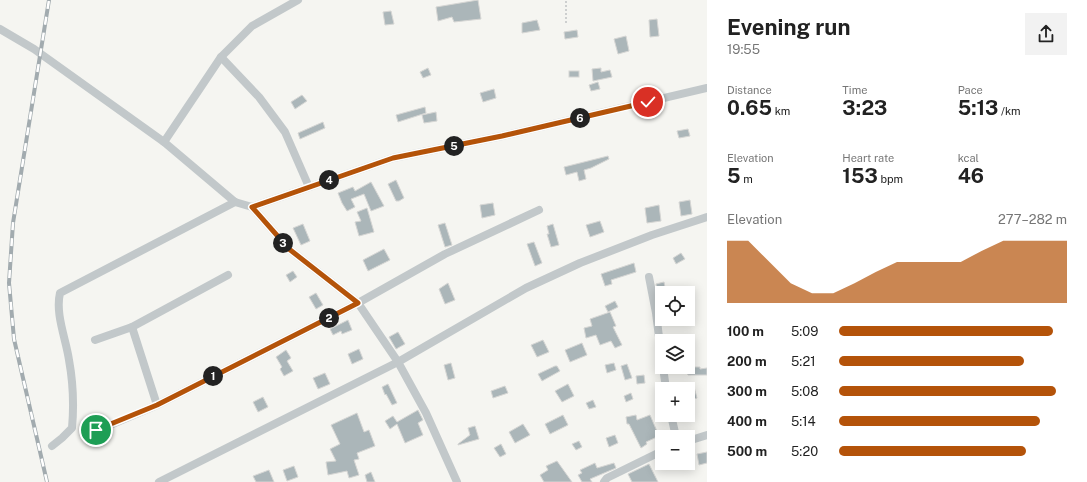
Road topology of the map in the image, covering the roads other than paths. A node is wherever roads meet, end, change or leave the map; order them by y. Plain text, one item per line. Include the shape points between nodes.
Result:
1 (298, 0) edge
2 (0, 29) edge
3 (221, 57) junction
4 (707, 88) edge
5 (164, 142) junction
6 (309, 187) junction
7 (235, 202) junction
8 (252, 207) junction
9 (539, 210) dead end
10 (707, 217) edge
11 (228, 275) dead end
12 (649, 277) dead end
13 (358, 303) junction
14 (132, 327) junction
15 (659, 334) edge
16 (95, 340) dead end
17 (398, 362) junction
18 (157, 405) junction
19 (96, 430) dead end
20 (707, 435) edge
21 (695, 439) edge
22 (52, 446) dead end
23 (655, 454) edge
24 (159, 482) edge
25 (457, 482) edge
26 (604, 482) edge

1 - 3 street via 252,26
2 - 5 street via 34,49
3 - 5 street
3 - 6 street via 259,97 286,132
4 - 6 street via 502,136 393,158
5 - 7 street
6 - 8 street
7 - 8 street
7 - 22 street via 60,293 58,303 69,361 73,410 72,428
8 - 13 street via 289,249
9 - 13 street via 445,254
10 - 17 street via 580,263 526,288
11 - 14 street
12 - 15 street
13 - 17 street
13 - 18 street
14 - 16 street
14 - 18 street
17 - 24 street
17 - 25 street via 426,413
18 - 19 street
20 - 21 street
23 - 26 street via 607,478

